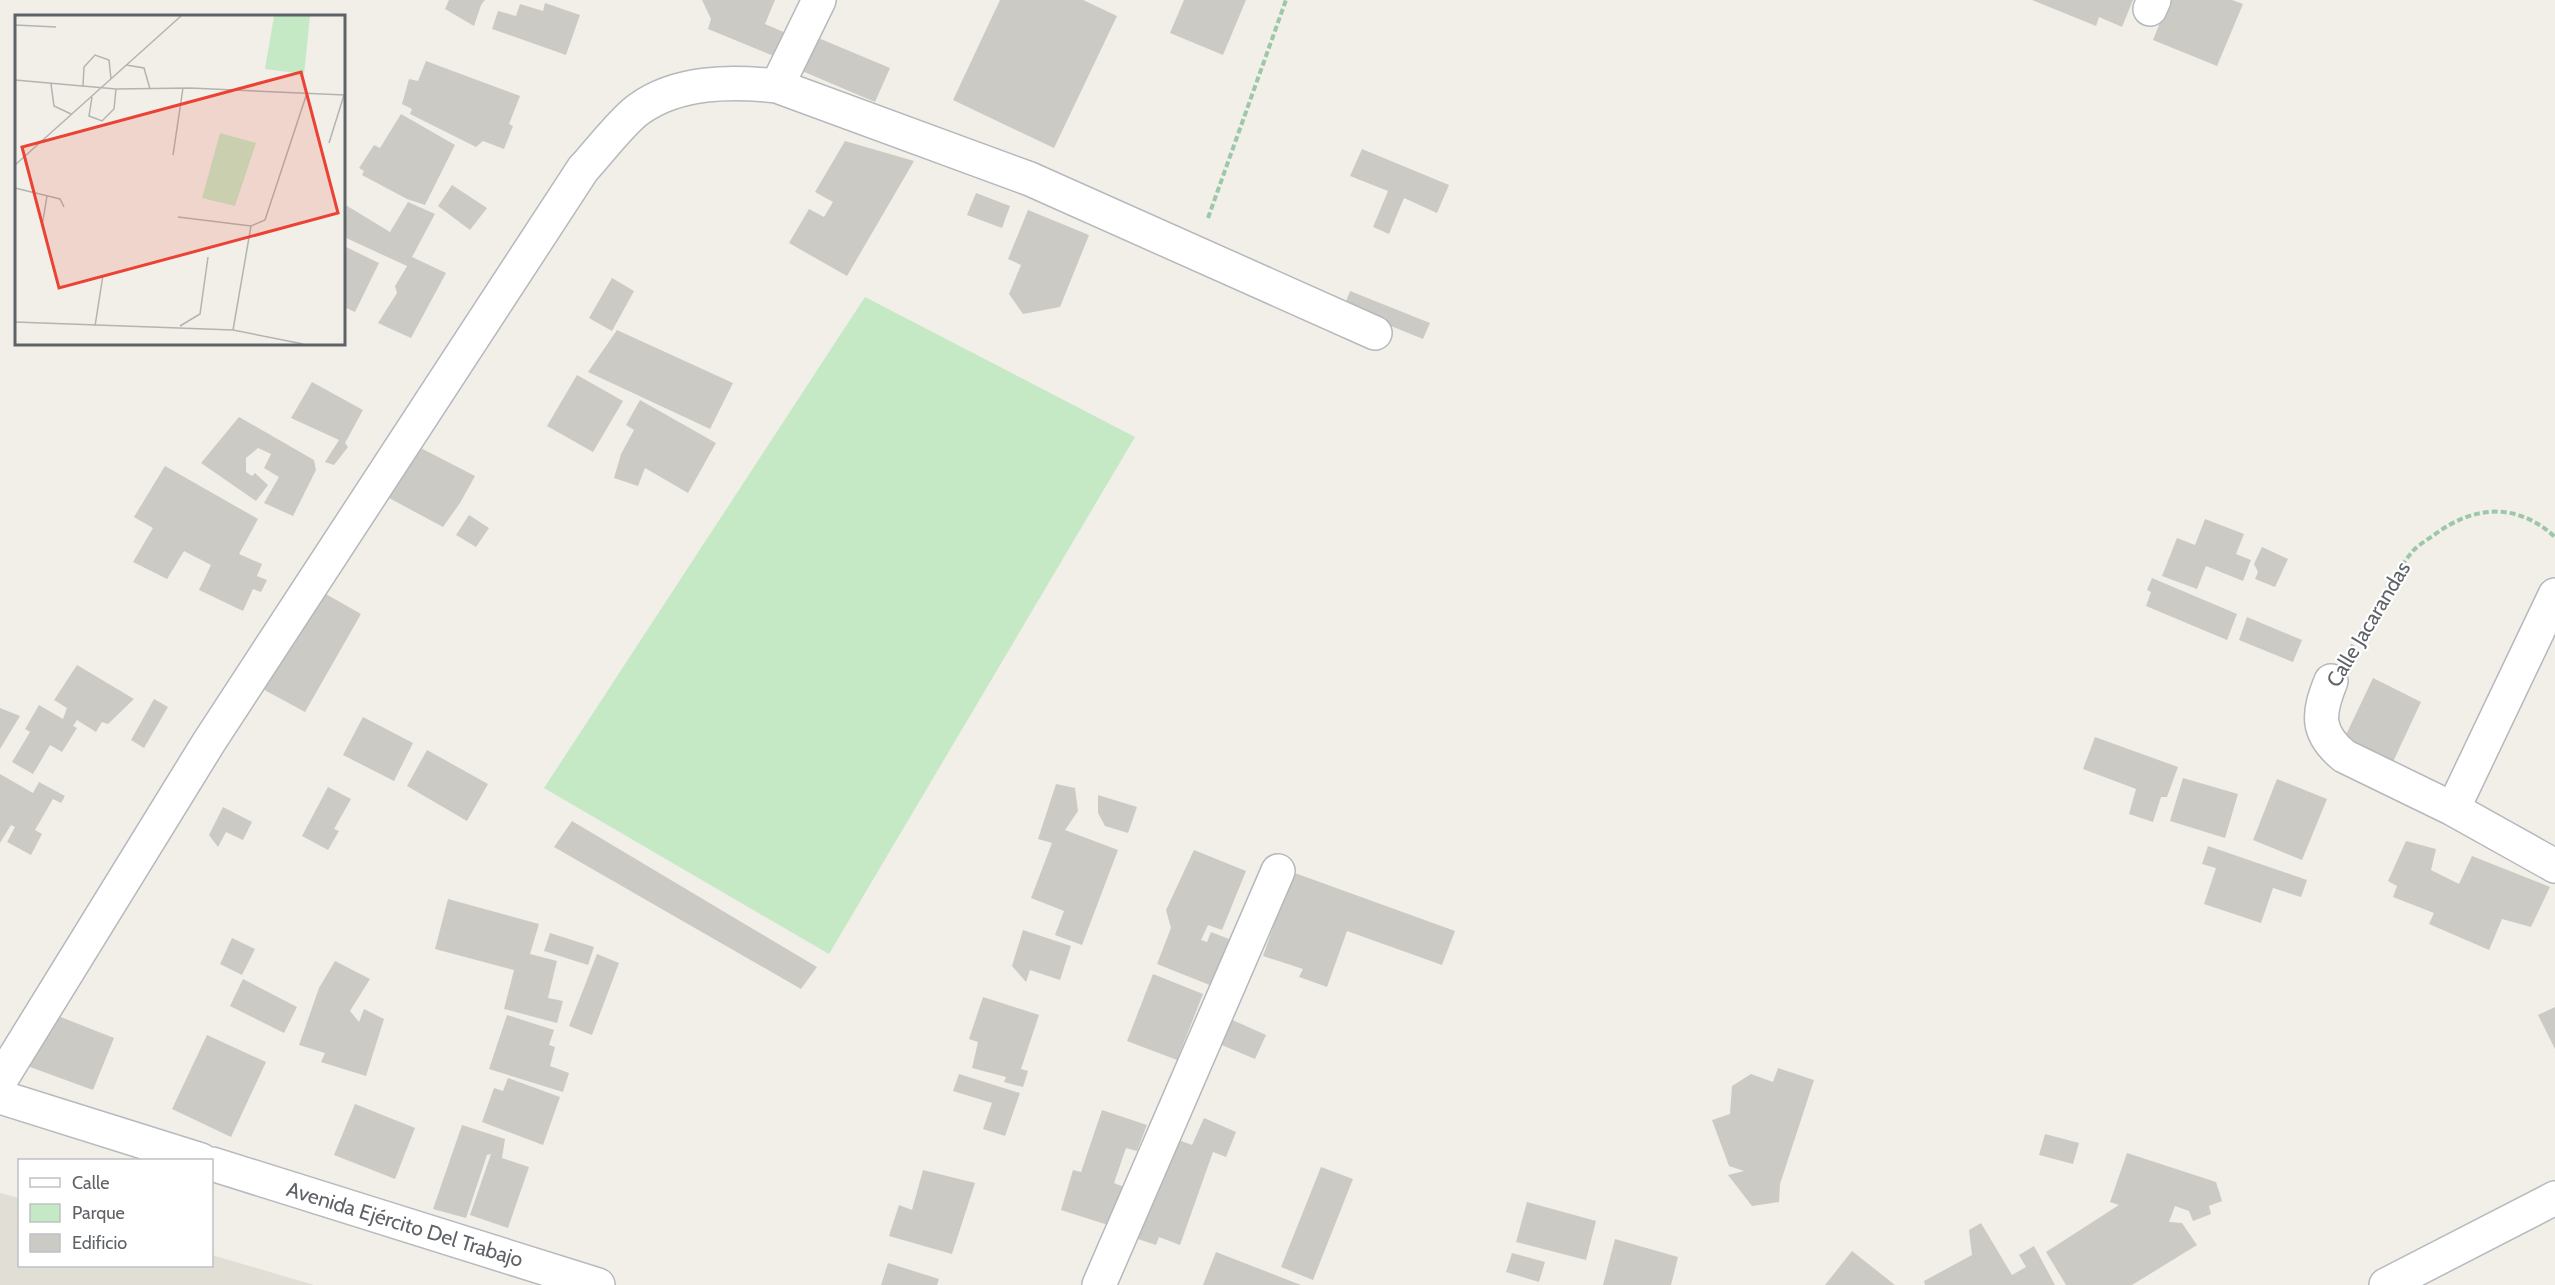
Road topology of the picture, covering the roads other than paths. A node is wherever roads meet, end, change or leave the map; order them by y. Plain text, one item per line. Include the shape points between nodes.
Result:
1 (819, 0) edge
2 (777, 86) junction
3 (1375, 333) dead end
4 (2555, 595) edge
5 (2331, 681) road end
6 (2453, 809) junction
7 (2555, 866) edge
8 (1278, 872) dead end
9 (0, 1081) edge
10 (0, 1097) edge
11 (195, 1159) edge
12 (213, 1164) edge
13 (2555, 1198) edge
14 (598, 1285) edge
15 (1099, 1285) edge
16 (2386, 1285) edge

1 - 2 street
2 - 3 street via 1030,179
2 - 9 street via 743,82 681,88 638,109 583,170 209,741
4 - 6 street
5 - 6 street, Calle Jacarandas via 2321,705 2321,726 2330,745 2344,756
6 - 7 street, Calle Jacarandas
8 - 15 street
10 - 11 street
12 - 14 street, Avenida Ejército Del Trabajo
13 - 16 street

